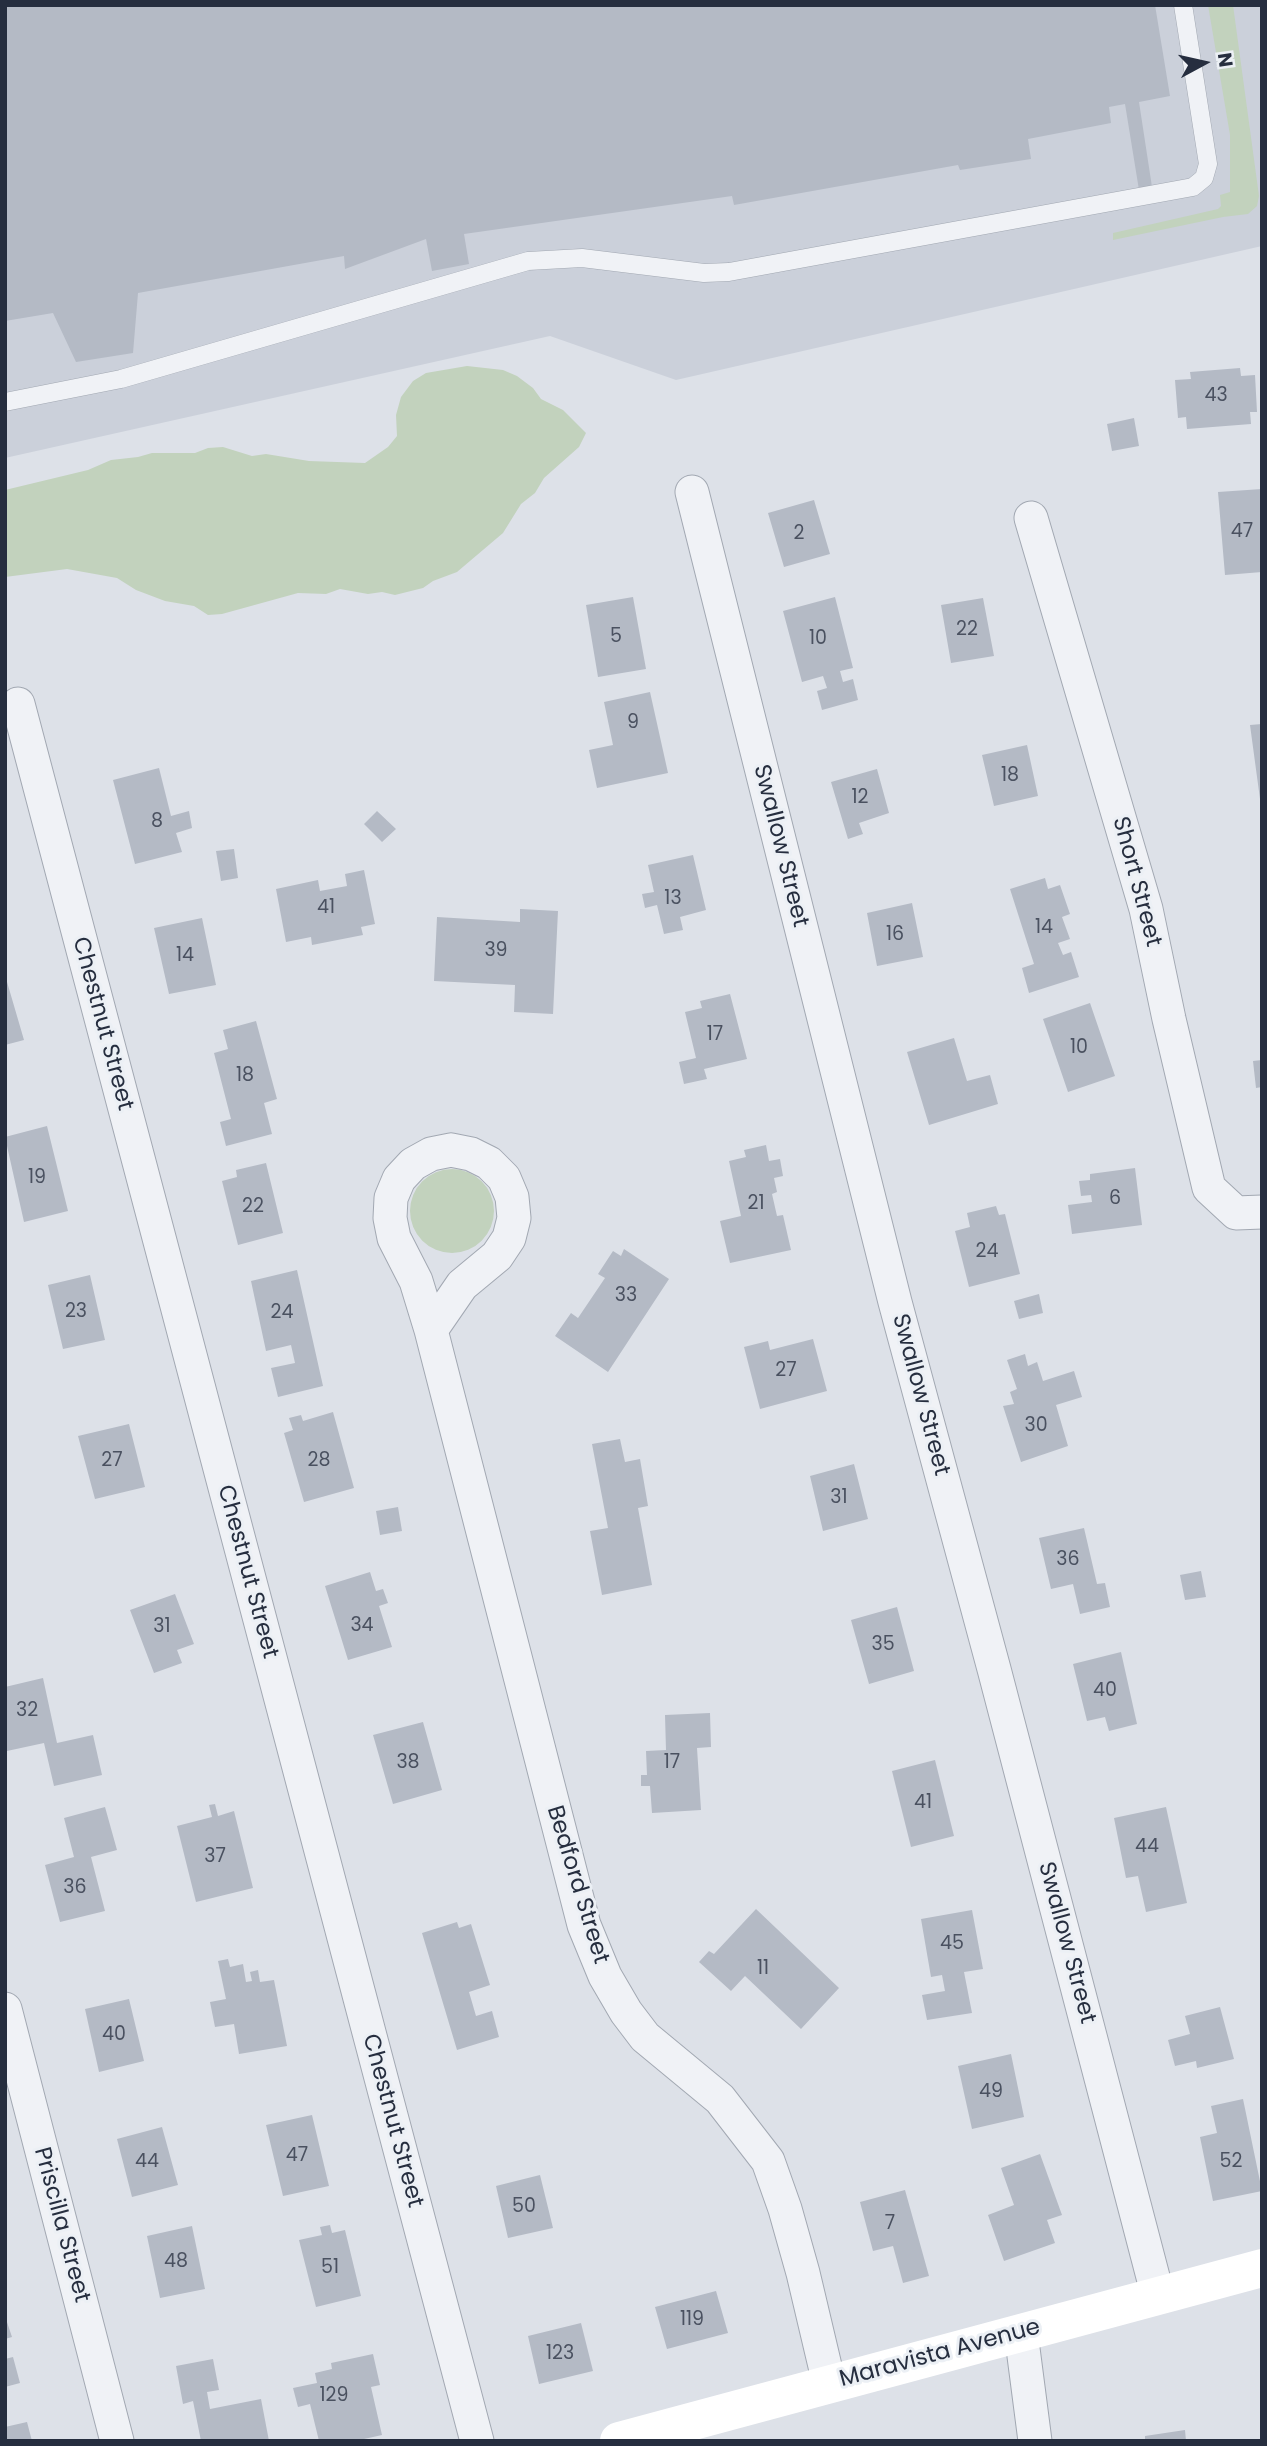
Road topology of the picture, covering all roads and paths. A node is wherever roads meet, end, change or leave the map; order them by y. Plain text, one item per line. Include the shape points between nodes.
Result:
1 (1183, 5) edge
2 (5, 402) edge
3 (692, 492) dead end
4 (1031, 518) dead end
5 (18, 704) dead end
6 (1262, 1212) edge
7 (431, 1330) junction
8 (5, 2009) edge
9 (1262, 2268) edge
10 (1158, 2296) junction
11 (1021, 2333) junction
12 (829, 2383) junction
13 (117, 2441) edge
14 (477, 2441) edge
15 (619, 2441) edge
16 (1034, 2441) edge

1 - 2 lane via 1208,163 1204,178 1192,187 729,272 582,258 528,261 121,379
3 - 10 street, Swallow Street via 895,1302
4 - 6 street, Short Street via 1146,909 1209,1188 1236,1213
5 - 14 street, Chestnut Street
7 - 7 street, Bedford Street via 462,1285 497,1256 509,1238 514,1218 504,1178 489,1163 450,1150 413,1164 399,1179 391,1198 394,1238 416,1281
7 - 12 street, Bedford Street via 584,1924 605,1976 645,2037 720,2099 768,2161 803,2273
8 - 13 street, Priscilla Street
9 - 10 main road, Maravista Avenue
10 - 11 main road, Maravista Avenue
11 - 12 main road, Maravista Avenue
11 - 16 street
12 - 15 main road, Maravista Avenue

